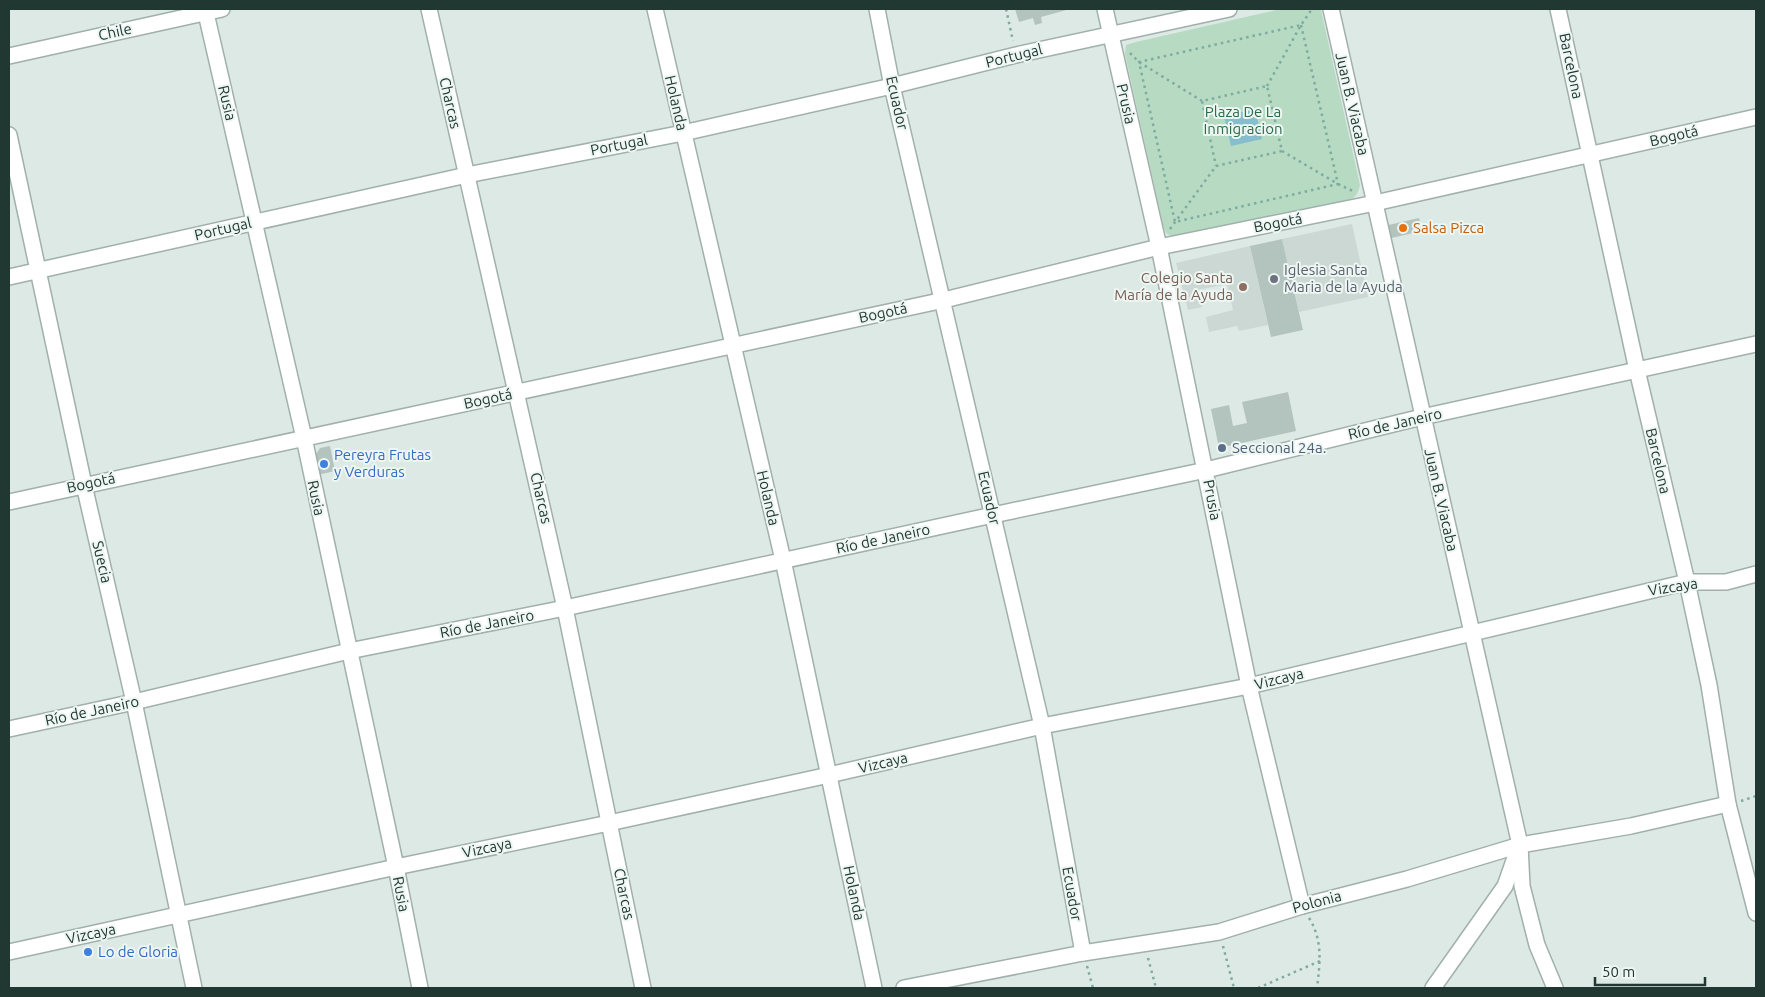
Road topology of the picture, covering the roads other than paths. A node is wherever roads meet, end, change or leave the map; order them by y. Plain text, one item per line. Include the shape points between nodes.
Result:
1 (222, 9) edge
2 (429, 9) edge
3 (655, 9) edge
4 (877, 9) edge
5 (1105, 9) edge
6 (1228, 9) edge
7 (1331, 9) edge
8 (1558, 9) edge
9 (206, 10) edge
10 (1110, 34) junction
11 (9, 56) edge
12 (892, 86) junction
13 (1756, 117) edge
14 (683, 133) junction
15 (9, 135) edge
16 (1590, 156) junction
17 (467, 175) junction
18 (1374, 203) junction
19 (254, 222) junction
20 (1159, 247) junction
21 (38, 271) junction
22 (9, 277) edge
23 (944, 300) junction
24 (1756, 344) edge
25 (732, 346) junction
26 (1637, 370) junction
27 (517, 393) junction
28 (1422, 417) junction
29 (304, 438) junction
30 (1206, 470) junction
31 (84, 485) junction
32 (9, 502) edge
33 (993, 515) junction
34 (783, 560) junction
35 (1756, 574) edge
36 (1687, 582) junction
37 (565, 608) junction
38 (1471, 632) junction
39 (349, 650) junction
40 (1249, 686) junction
41 (134, 702) junction
42 (1042, 726) junction
43 (9, 729) edge
44 (829, 775) junction
45 (1728, 804) junction
46 (609, 823) junction
47 (1520, 846) junction
48 (396, 867) junction
49 (1302, 906) junction
50 (1756, 913) edge
51 (178, 914) junction
52 (9, 952) edge
53 (1083, 953) junction
54 (194, 988) edge
55 (420, 988) edge
56 (643, 988) edge
57 (874, 988) edge
58 (904, 988) edge
59 (1433, 988) edge
60 (1555, 988) edge

1 - 9 street, Chile
2 - 17 street, Charcas
3 - 14 street, Holanda
4 - 12 street, Ecuador
5 - 10 street, Prusia
6 - 10 street, Portugal
7 - 18 street, Juan B. Viacaba
8 - 16 street, Barcelona
9 - 11 street, Chile
9 - 19 street, Rusia
10 - 12 street, Portugal
10 - 20 street, Prusia
12 - 14 street, Portugal
12 - 23 street, Ecuador
13 - 16 street, Bogotá
14 - 17 street, Portugal
14 - 25 street, Holanda
15 - 21 street, Suecia
16 - 18 street, Bogotá
16 - 26 street, Barcelona
17 - 19 street, Portugal
17 - 27 street, Charcas
18 - 20 street, Bogotá
18 - 28 street, Juan B. Viacaba
19 - 21 street, Portugal
19 - 29 street, Rusia
20 - 23 street, Bogotá
20 - 30 street, Prusia
21 - 22 street, Portugal
21 - 31 street, Suecia
23 - 25 street, Bogotá
23 - 33 street, Ecuador
24 - 26 street, Río de Janeiro
25 - 27 street, Bogotá
25 - 34 street, Holanda
26 - 28 street, Río de Janeiro
26 - 36 street, Barcelona
27 - 29 street, Bogotá
27 - 37 street, Charcas
28 - 30 street, Río de Janeiro
28 - 38 street, Juan B. Viacaba
29 - 31 street, Bogotá
29 - 39 street, Rusia
30 - 33 street, Río de Janeiro
30 - 40 street, Prusia
31 - 32 street, Bogotá
31 - 41 street, Suecia
33 - 34 street, Río de Janeiro
33 - 42 street, Ecuador
34 - 37 street, Río de Janeiro
34 - 44 street, Holanda
35 - 36 street, Vizcaya via 1726,582
36 - 38 street, Vizcaya
36 - 45 street, Barcelona via 1709,685
37 - 39 street, Río de Janeiro
37 - 46 street, Charcas
38 - 40 street, Vizcaya
38 - 47 street, Juan B. Viacaba
39 - 41 street, Río de Janeiro
39 - 48 street, Rusia
40 - 42 street, Vizcaya
40 - 49 street, Prusia
41 - 43 street, Río de Janeiro
41 - 51 street, Suecia
42 - 44 street, Vizcaya
42 - 53 street, Ecuador
44 - 46 street, Vizcaya
44 - 57 street, Holanda
45 - 47 street, Polonia
45 - 50 street, Barcelona
46 - 48 street, Vizcaya
46 - 56 street, Charcas
47 - 49 street, Polonia
47 - 59 street via 1505,886
47 - 60 street, Juan B. Viacaba via 1522,886 1537,945
48 - 51 street, Vizcaya
48 - 55 street, Rusia
49 - 53 street, Polonia via 1220,932
51 - 52 street, Vizcaya
51 - 54 street, Suecia
53 - 58 street, Polonia

